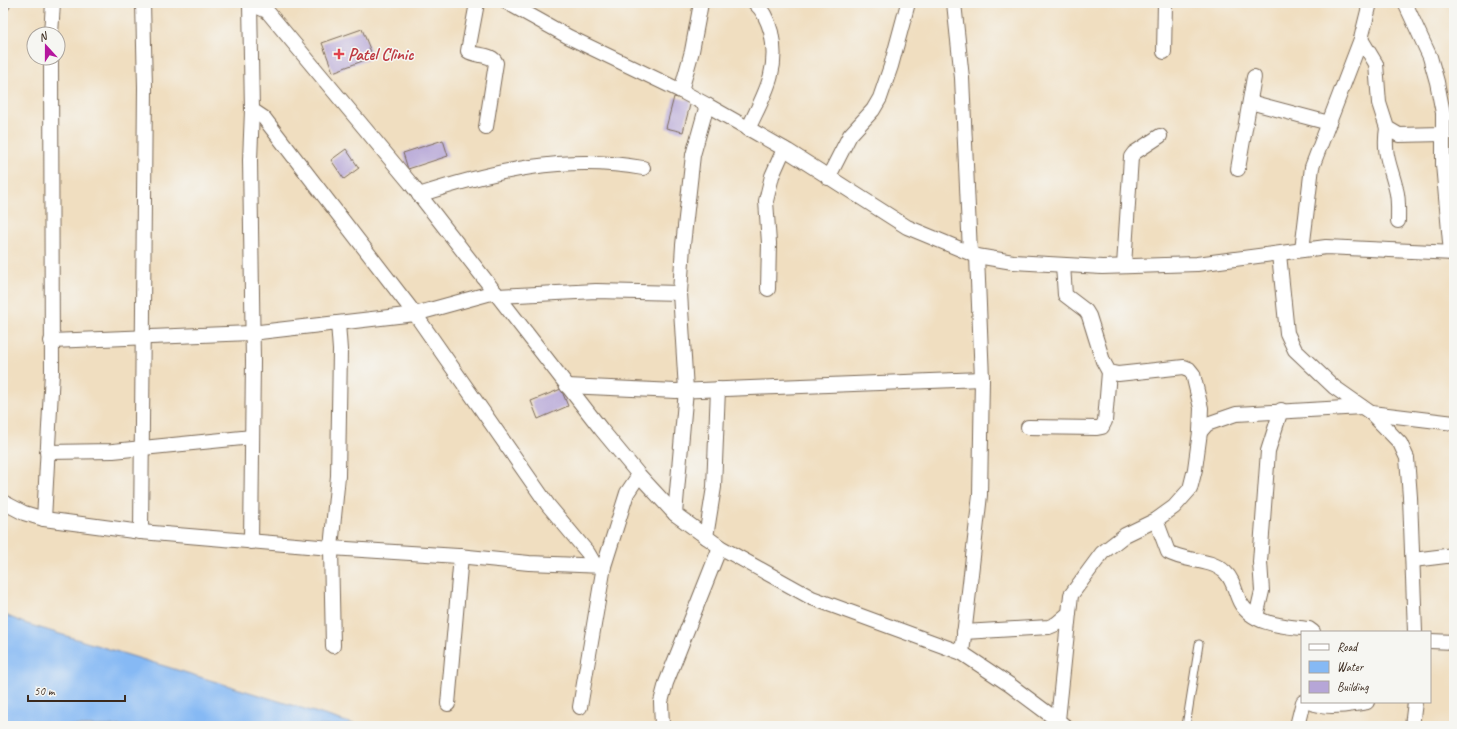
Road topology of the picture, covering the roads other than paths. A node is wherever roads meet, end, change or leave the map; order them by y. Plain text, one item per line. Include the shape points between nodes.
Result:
1 (53, 3) edge
2 (143, 3) edge
3 (477, 3) edge
4 (701, 3) edge
5 (755, 3) edge
6 (908, 3) edge
7 (954, 3) edge
8 (1165, 3) edge
9 (1370, 3) edge
10 (1405, 3) edge
11 (257, 5) edge
12 (514, 5) edge
13 (52, 26) edge
14 (1361, 39) junction
15 (1164, 52) dead end
16 (51, 66) edge
17 (1254, 77) dead end
18 (681, 91) junction
19 (1250, 102) junction
20 (707, 106) junction
21 (252, 110) junction
22 (1329, 123) junction
23 (486, 127) dead end
24 (1387, 128) junction
25 (748, 129) junction
26 (1443, 134) junction
27 (1160, 136) dead end
28 (784, 149) junction
29 (643, 168) dead end
30 (1238, 169) dead end
31 (828, 178) junction
32 (419, 195) junction
33 (1398, 220) dead end
34 (1302, 250) junction
35 (1452, 253) edge
36 (974, 254) junction
37 (1280, 254) junction
38 (1063, 265) junction
39 (1124, 266) junction
40 (768, 289) dead end
41 (680, 293) junction
42 (496, 294) junction
43 (415, 314) junction
44 (338, 323) junction
45 (251, 333) junction
46 (143, 339) junction
47 (51, 341) junction
48 (1110, 372) junction
49 (982, 379) junction
50 (568, 386) junction
51 (718, 389) junction
52 (686, 390) junction
53 (1282, 410) junction
54 (1366, 410) junction
55 (1454, 423) edge
56 (1028, 427) dead end
57 (1200, 432) junction
58 (252, 437) junction
59 (142, 447) junction
60 (47, 452) junction
61 (639, 475) junction
62 (3, 502) edge
63 (675, 514) junction
64 (44, 519) junction
65 (1156, 520) junction
66 (141, 532) junction
67 (706, 537) junction
68 (250, 542) junction
69 (720, 547) junction
70 (331, 548) junction
71 (1454, 555) edge
72 (461, 556) junction
73 (1413, 560) junction
74 (600, 566) junction
75 (1069, 613) junction
76 (1256, 617) junction
77 (1312, 631) edge
78 (1415, 631) edge
79 (964, 632) junction
80 (1431, 641) edge
81 (1454, 642) edge
82 (1199, 644) dead end
83 (333, 646) dead end
84 (962, 653) junction
85 (1303, 703) edge
86 (1312, 703) edge
87 (1353, 703) edge
88 (1415, 703) edge
89 (448, 704) dead end
90 (580, 706) dead end
91 (1061, 723) edge
92 (662, 726) edge
93 (1186, 726) edge
94 (1296, 726) edge
95 (1412, 726) edge

1 - 13 street
2 - 46 street
3 - 23 street via 468,50 492,58 496,62
4 - 18 street via 692,52
5 - 25 street via 768,22 773,40 774,66 771,79
6 - 31 street via 880,98 873,110 850,135
7 - 36 street via 962,78
8 - 15 street
9 - 14 street
10 - 26 street via 1430,57 1438,82 1443,113
11 - 21 street
11 - 32 street
12 - 18 street via 569,37
14 - 22 street
14 - 24 street via 1376,64 1380,108
16 - 47 street
17 - 19 street
18 - 20 street
19 - 22 street
19 - 30 street
20 - 25 street
20 - 41 street via 693,155
21 - 43 street via 264,118
21 - 45 street
22 - 34 street via 1312,167
24 - 26 street via 1399,135
24 - 33 street via 1386,156 1396,190
25 - 28 street
26 - 35 street via 1443,164
27 - 39 street via 1131,157
28 - 31 street
28 - 40 street via 767,190
29 - 32 street via 603,162 517,168 465,180
31 - 36 street via 907,227
32 - 42 street
34 - 35 street via 1326,247
34 - 37 street
36 - 38 street via 1013,262
36 - 49 street
37 - 39 street via 1197,264
37 - 54 street via 1287,333 1295,350 1334,387
38 - 39 street
38 - 48 street via 1065,295 1089,316 1103,361
41 - 42 street via 596,291
41 - 52 street
42 - 43 street
42 - 50 street
43 - 44 street
43 - 74 street via 548,505
44 - 45 street
44 - 70 street via 338,476
45 - 46 street
45 - 58 street
46 - 47 street
46 - 59 street
47 - 60 street via 52,372
48 - 56 street via 1105,421 1102,427
48 - 57 street via 1118,374 1178,367 1189,369 1195,380 1201,408
49 - 51 street
49 - 79 street via 980,495
50 - 52 street
50 - 61 street
51 - 52 street
51 - 67 street via 714,487
52 - 63 street
53 - 54 street
53 - 57 street via 1236,414 1207,424
53 - 76 street via 1268,451 1260,562 1262,591
54 - 55 street
54 - 73 street via 1400,443 1407,458
57 - 65 street via 1190,489 1174,507
58 - 59 street
58 - 68 street
59 - 60 street via 113,451
59 - 66 street
60 - 64 street
61 - 63 street
61 - 74 street via 627,493
62 - 64 street via 24,513
63 - 67 street
64 - 66 street
65 - 75 street via 1125,535 1102,554 1071,595
65 - 76 street via 1168,552 1210,564 1226,572 1241,604
66 - 68 street
67 - 69 street
68 - 70 street
69 - 84 street via 812,598
69 - 92 street via 666,683 661,702
70 - 72 street
70 - 83 street
71 - 73 street
72 - 74 street via 529,563
72 - 89 street
73 - 78 street
74 - 90 street
75 - 79 street via 1049,627
75 - 91 street
76 - 77 street via 1270,623
79 - 84 street
80 - 81 street
82 - 93 lane
84 - 91 street
85 - 94 street
86 - 87 street
88 - 95 street

